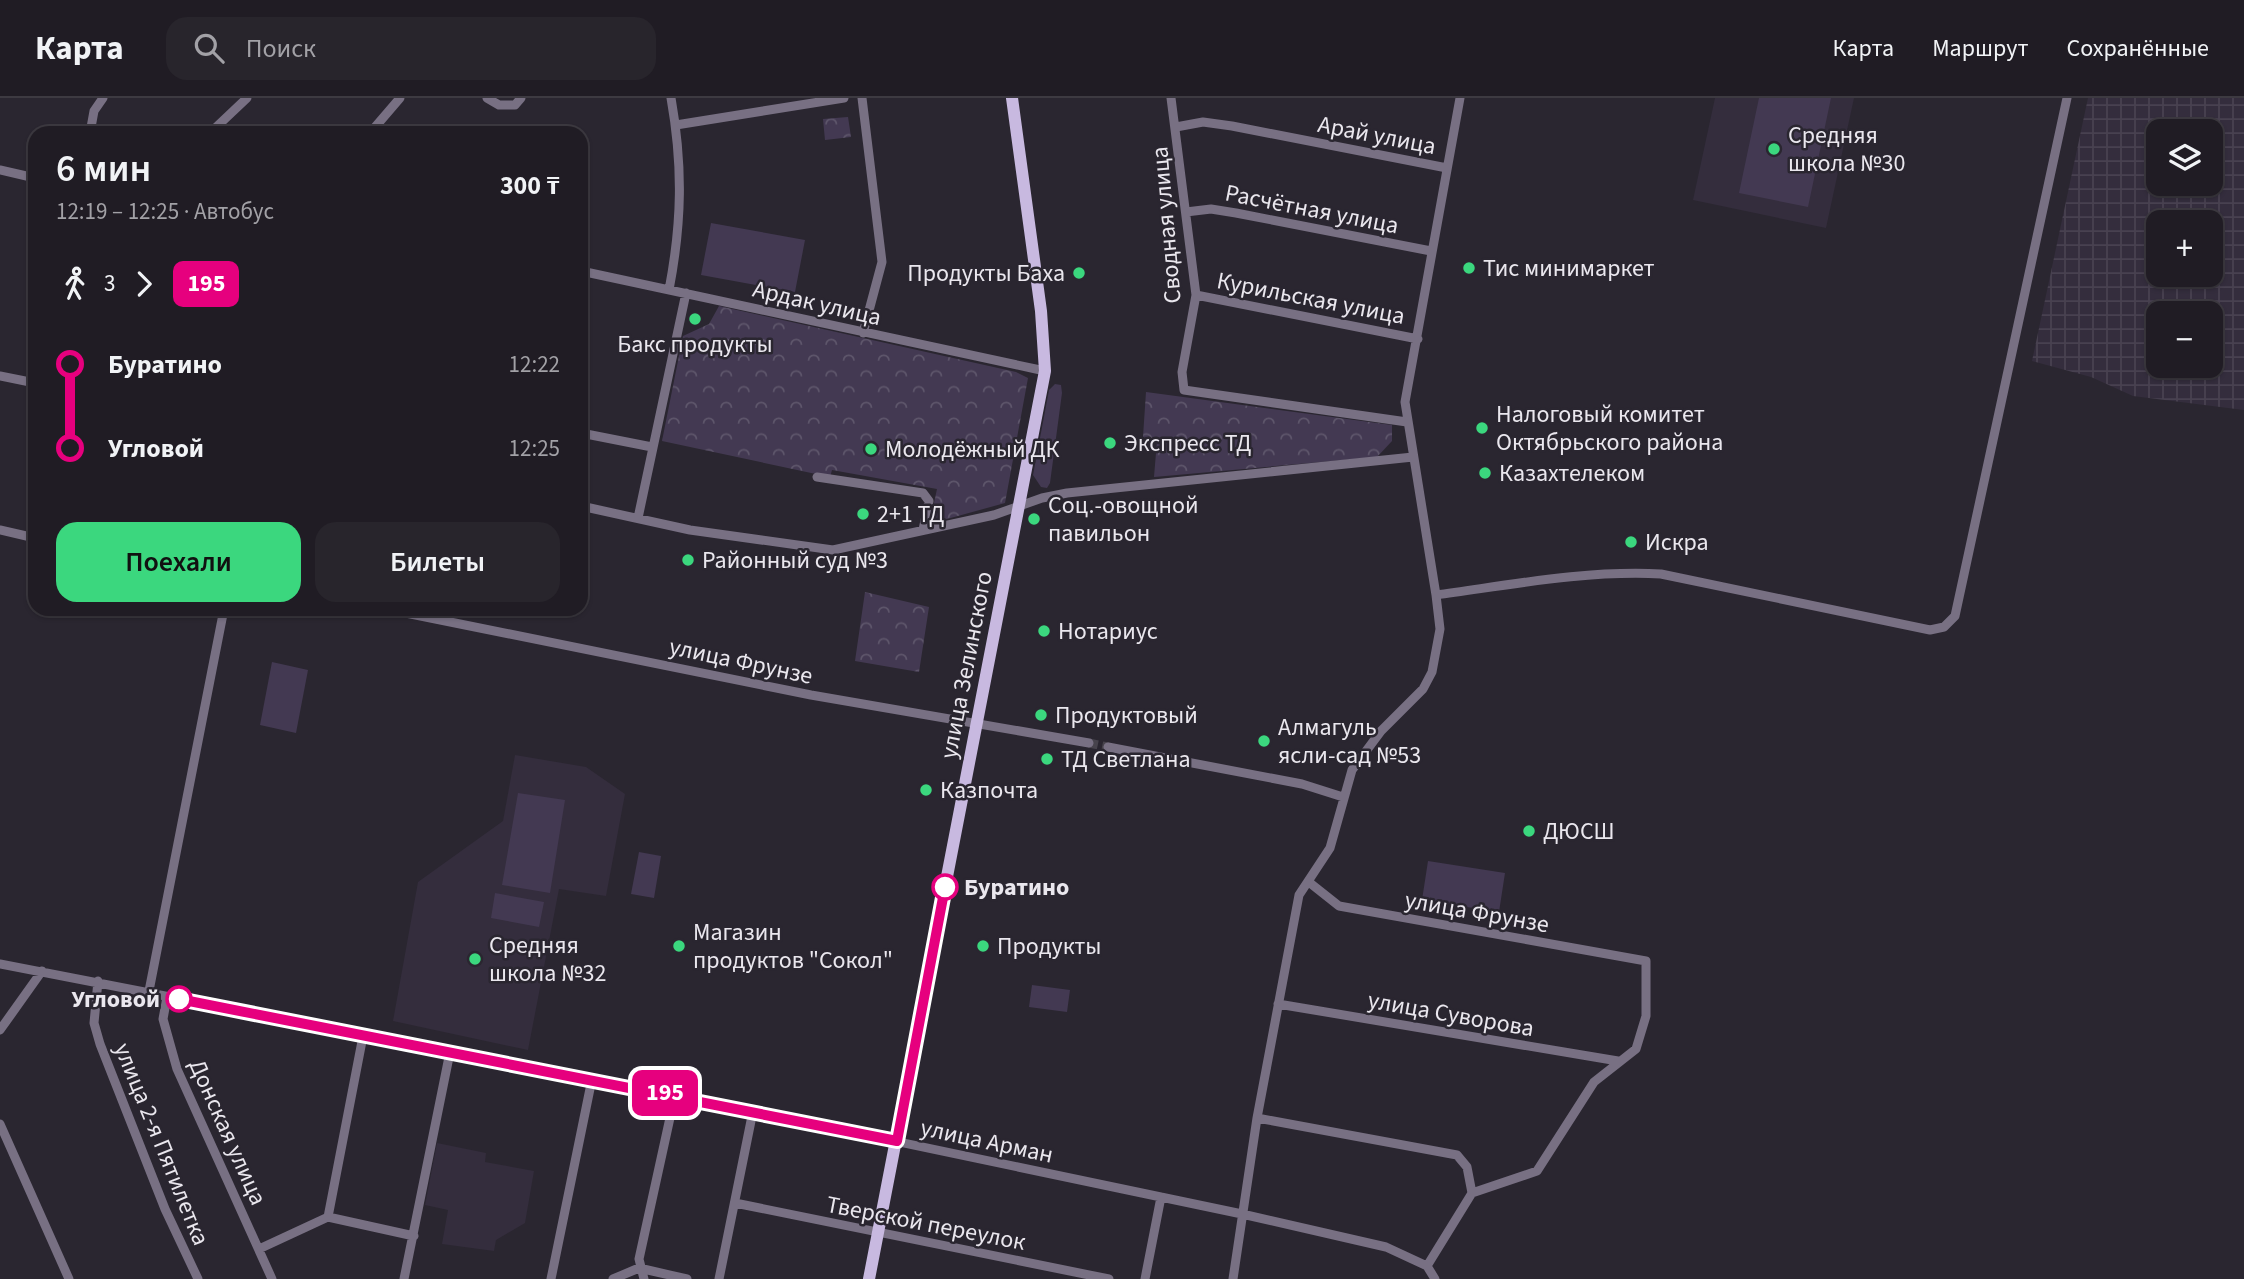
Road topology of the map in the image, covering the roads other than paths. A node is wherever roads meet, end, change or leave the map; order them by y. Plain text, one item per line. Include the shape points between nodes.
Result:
1 (103, 98) edge
2 (247, 98) edge
3 (400, 98) edge
4 (487, 98) edge
5 (521, 98) edge
6 (671, 98) edge
7 (844, 98) edge
8 (862, 98) edge
9 (1012, 98) edge
10 (1171, 98) edge
11 (1460, 98) edge
12 (2067, 98) edge
13 (676, 125) junction
14 (91, 126) edge
15 (217, 126) edge
16 (376, 126) edge
17 (1176, 127) junction
18 (1447, 168) junction
19 (0, 170) edge
20 (28, 176) edge
21 (1186, 212) junction
22 (1432, 251) junction
23 (588, 273) edge
24 (668, 290) junction
25 (686, 293) junction
26 (1196, 295) junction
27 (863, 333) junction
28 (1418, 339) junction
29 (1045, 371) junction
30 (0, 376) edge
31 (28, 382) edge
32 (1407, 422) junction
33 (588, 434) edge
34 (652, 447) junction
35 (1413, 457) junction
36 (817, 477) dead end
37 (588, 507) edge
38 (1017, 508) junction
39 (638, 518) junction
40 (0, 530) edge
41 (923, 530) junction
42 (28, 536) edge
43 (1436, 595) junction
44 (223, 616) edge
45 (421, 616) edge
46 (977, 724) junction
47 (1089, 744) tunnel mouth
48 (1108, 747) tunnel mouth
49 (1343, 797) junction
50 (1310, 883) junction
51 (0, 964) edge
52 (42, 971) junction
53 (98, 981) junction
54 (149, 991) junction
55 (167, 996) junction
56 (1278, 1004) junction
57 (0, 1030) edge
58 (363, 1036) junction
59 (450, 1052) junction
60 (1618, 1061) junction
61 (592, 1080) junction
62 (675, 1095) junction
63 (753, 1111) junction
64 (1257, 1118) junction
65 (0, 1124) edge
66 (897, 1141) junction
67 (1472, 1193) junction
68 (1161, 1197) junction
69 (735, 1203) junction
70 (1242, 1214) junction
71 (328, 1217) junction
72 (877, 1233) junction
73 (414, 1236) junction
74 (259, 1249) junction
75 (1427, 1266) junction
76 (639, 1268) junction
77 (69, 1279) edge
78 (198, 1279) edge
79 (272, 1279) edge
80 (404, 1279) edge
81 (551, 1279) edge
82 (613, 1279) edge
83 (644, 1279) edge
84 (687, 1279) edge
85 (719, 1279) edge
86 (869, 1279) edge
87 (1109, 1279) edge
88 (1145, 1279) edge
89 (1233, 1279) edge
90 (1435, 1279) edge

1 - 14 street
2 - 15 street
3 - 16 street
4 - 5 street via 499,105 515,105
6 - 13 street
7 - 13 street
8 - 27 street via 882,262
9 - 29 main road, улица Зелинского
10 - 17 street, Сводная улица
11 - 18 street
12 - 43 street via 1958,604 1955,616 1944,627 1930,630 1661,574 1588,575
13 - 24 street via 682,190 679,239
17 - 18 street, Арай улица via 1186,123 1232,126
17 - 21 street, Сводная улица
18 - 22 street
19 - 20 street
21 - 22 street, Расчётная улица via 1211,209
21 - 26 street, Сводная улица
22 - 28 street
23 - 24 street, Ардак улица
24 - 25 street, Ардак улица
25 - 27 street, Ардак улица
25 - 34 street
26 - 28 street, Курильская улица
26 - 32 street, Сводная улица via 1182,372 1184,390
27 - 29 street, Ардак улица
28 - 32 street via 1405,402
29 - 38 main road, улица Зелинского
30 - 31 street
32 - 35 street
33 - 34 street
34 - 39 street
35 - 38 street via 1067,493
35 - 43 street
36 - 41 street via 923,494 929,500
37 - 39 street
38 - 41 street
38 - 46 main road, улица Зелинского
39 - 41 street via 833,550
40 - 42 street
43 - 49 street via 1440,629 1432,672 1423,689 1381,731 1352,770
44 - 54 street
45 - 46 street, улица Фрунзе
46 - 47 street, улица Фрунзе
46 - 66 main road, улица Зелинского
48 - 49 street via 1302,784
49 - 50 street via 1330,848
50 - 56 street via 1298,895
50 - 60 street, улица Фрунзе via 1339,906 1646,961 1646,1016 1636,1049
51 - 52 street, улица Арман
52 - 53 street, улица Арман
52 - 57 street
53 - 54 street, улица Арман
53 - 78 street, улица 2-я Пятилетка via 94,1023 100,1044 165,1209
54 - 55 street, улица Арман
55 - 58 street, улица Арман
55 - 74 street, Донская улица via 163,1019 177,1069
56 - 60 street, улица Суворова
56 - 64 street
58 - 59 street, улица Арман
58 - 71 street
59 - 61 street, улица Арман
59 - 73 street
60 - 67 street via 1594,1082 1537,1171
61 - 62 street, улица Арман
61 - 81 street
62 - 63 street, улица Арман
62 - 76 street
63 - 66 street, улица Арман
63 - 69 street
64 - 67 street via 1457,1155 1467,1167
64 - 70 street
65 - 77 street
66 - 68 street, улица Арман
66 - 72 main road, улица Зелинского
67 - 75 street
68 - 70 street, улица Арман
68 - 88 street
69 - 72 street, Тверской переулок
69 - 85 street
70 - 75 street, улица Арман via 1385,1247
70 - 89 street
71 - 73 street
71 - 74 street
72 - 86 main road, улица Зелинского
72 - 87 street, Тверской переулок
73 - 80 street
74 - 79 street, Донская улица
75 - 90 street
76 - 82 street
76 - 83 street
76 - 84 street

